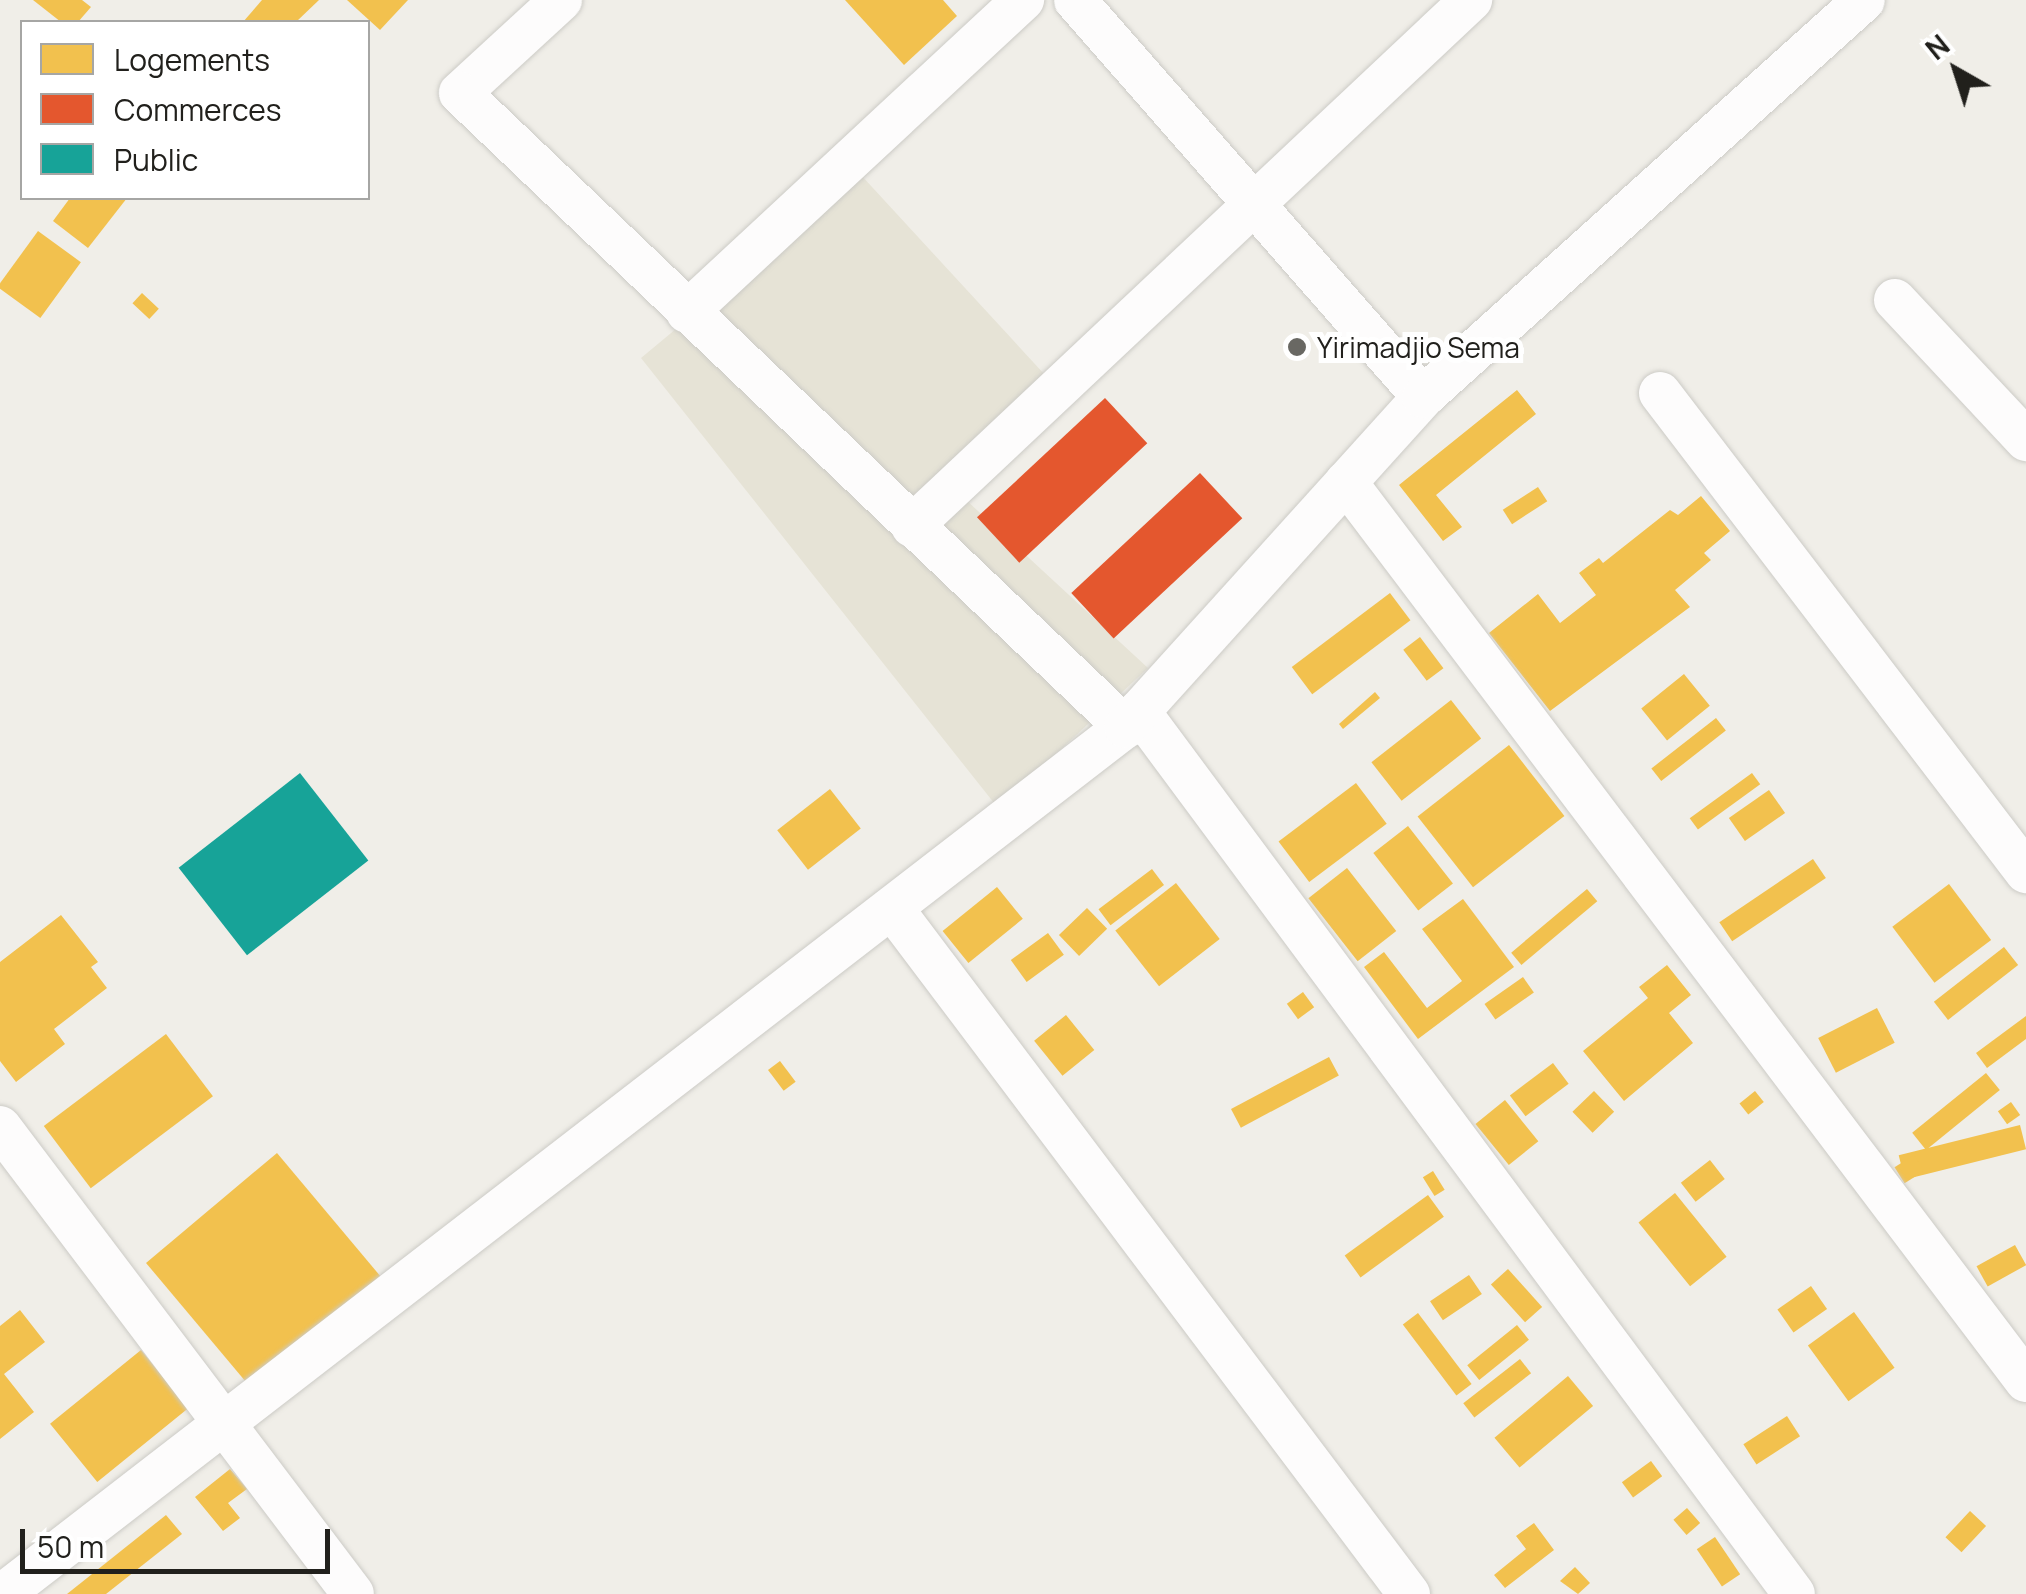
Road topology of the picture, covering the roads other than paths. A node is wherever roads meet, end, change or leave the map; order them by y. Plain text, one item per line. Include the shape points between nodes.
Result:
1 (561, 0) edge
2 (1023, 0) edge
3 (1075, 0) edge
4 (1471, 0) edge
5 (1864, 0) edge
6 (1252, 206) junction
7 (1895, 300) dead end
8 (686, 312) junction
9 (1660, 393) dead end
10 (1423, 397) junction
11 (2026, 440) edge
12 (1346, 482) junction
13 (912, 526) junction
14 (1132, 719) junction
15 (2026, 872) edge
16 (892, 908) junction
17 (0, 1127) edge
18 (2026, 1381) edge
19 (224, 1424) junction
20 (4, 1594) edge
21 (353, 1594) edge
22 (1408, 1594) edge
23 (1794, 1594) edge

1 - 8 street via 460,93
2 - 8 street
3 - 6 street
4 - 6 street
5 - 10 street
6 - 10 street
6 - 13 street
7 - 11 street
8 - 13 street
9 - 15 street
10 - 12 street
12 - 14 street
12 - 18 street
13 - 14 street
14 - 16 street
14 - 23 street
16 - 19 street
16 - 22 street
17 - 19 street
19 - 20 street
19 - 21 street

